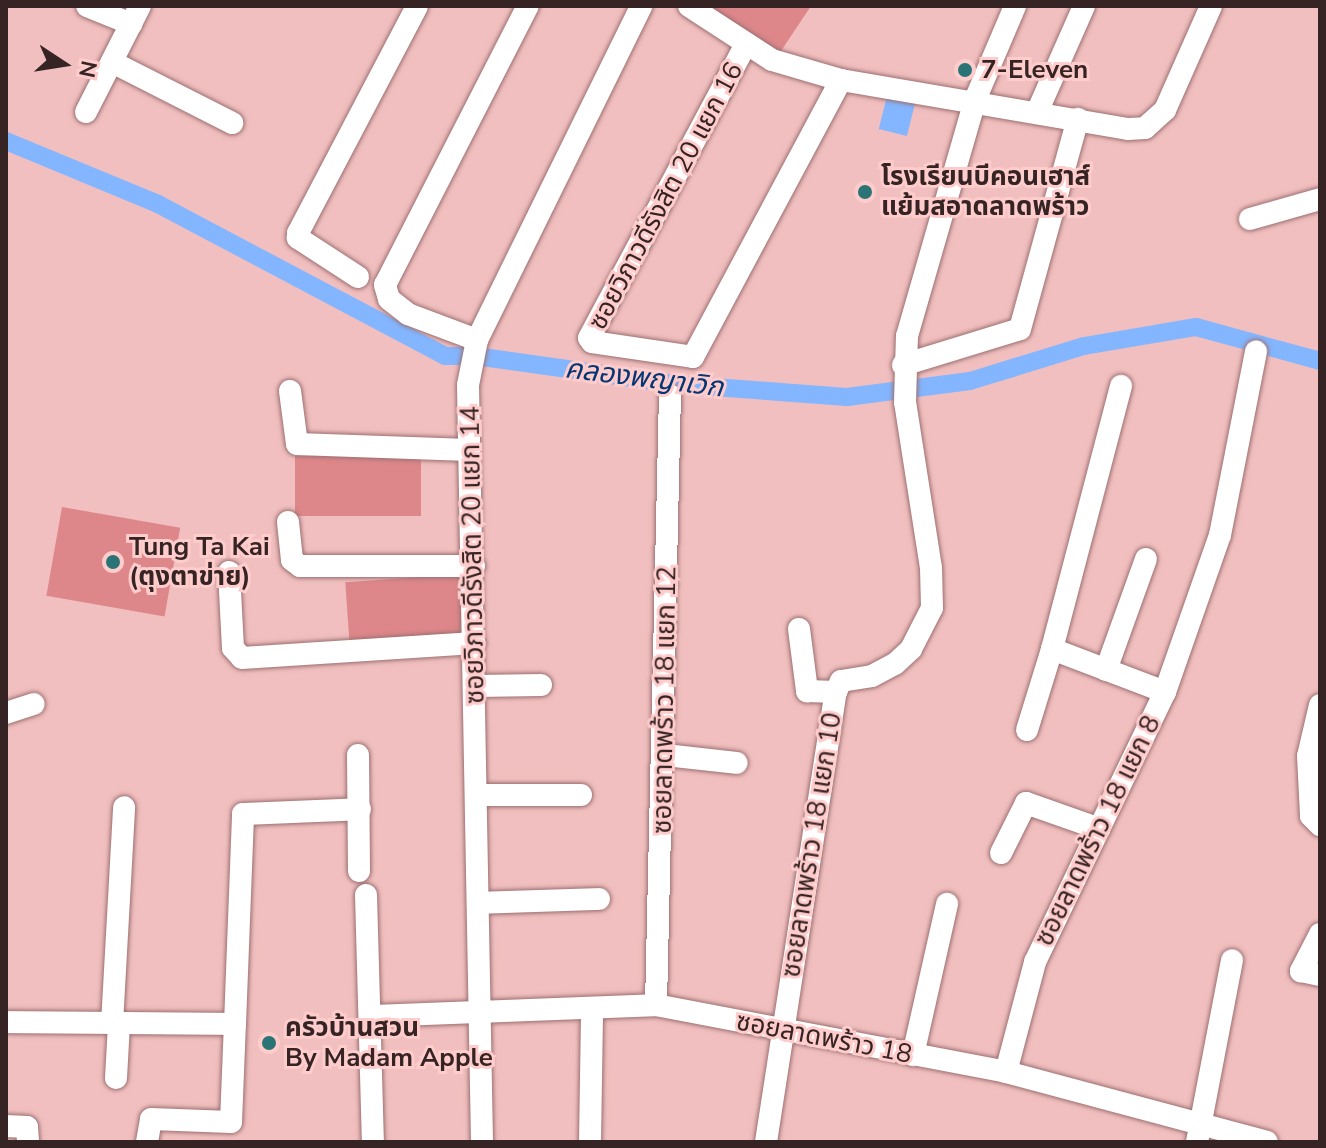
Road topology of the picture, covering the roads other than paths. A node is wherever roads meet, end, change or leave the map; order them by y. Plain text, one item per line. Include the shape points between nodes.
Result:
1 (87, 6) edge
2 (417, 6) edge
3 (528, 6) edge
4 (641, 6) edge
5 (689, 6) edge
6 (1015, 6) edge
7 (1084, 6) edge
8 (1211, 6) edge
9 (135, 15) edge
10 (746, 44) junction
11 (112, 62) junction
12 (841, 80) junction
13 (975, 100) junction
14 (1038, 110) junction
15 (86, 112) dead end
16 (1078, 119) junction
17 (232, 123) dead end
18 (1320, 199) edge
19 (1250, 219) dead end
20 (358, 277) dead end
21 (477, 340) junction
22 (1256, 352) dead end
23 (903, 365) junction
24 (1121, 386) dead end
25 (290, 391) dead end
26 (670, 395) dead end
27 (469, 450) junction
28 (288, 522) dead end
29 (1146, 559) dead end
30 (474, 566) junction
31 (229, 572) dead end
32 (799, 629) dead end
33 (475, 643) junction
34 (1052, 649) junction
35 (1106, 670) junction
36 (541, 685) dead end
37 (476, 686) junction
38 (836, 692) junction
39 (1165, 692) junction
40 (34, 704) dead end
41 (1320, 705) edge
42 (6, 713) edge
43 (1027, 730) dead end
44 (358, 755) dead end
45 (665, 755) junction
46 (737, 763) dead end
47 (478, 795) junction
48 (581, 795) dead end
49 (124, 807) dead end
50 (360, 809) junction
51 (1320, 825) edge
52 (1100, 829) junction
53 (1001, 853) dead end
54 (359, 871) dead end
55 (366, 895) dead end
56 (599, 899) dead end
57 (478, 903) junction
58 (947, 904) dead end
59 (1320, 934) edge
60 (1232, 960) dead end
61 (1311, 973) edge
62 (656, 1005) junction
63 (592, 1009) junction
64 (481, 1011) junction
65 (371, 1016) junction
66 (6, 1022) edge
67 (115, 1024) junction
68 (235, 1024) junction
69 (782, 1032) junction
70 (913, 1055) junction
71 (1006, 1072) junction
72 (116, 1078) dead end
73 (6, 1126) edge
74 (1198, 1134) edge
75 (28, 1142) edge
76 (147, 1142) edge
77 (373, 1142) edge
78 (482, 1142) edge
79 (590, 1142) edge
80 (766, 1142) edge
81 (1267, 1142) edge

1 - 9 street
2 - 20 street via 298,233 298,238
3 - 21 street via 385,285 389,299 408,314
4 - 21 street, ซอยวิภาวดีรังสิต 20 แยก 14
5 - 10 street
6 - 13 street, ซอยลาดพร้าว 18 แยก 10
7 - 14 street
8 - 16 street via 1165,110 1145,128
9 - 11 street
10 - 12 street via 772,60
10 - 12 street, ซอยวิภาวดีรังสิต 20 แยก 16 via 589,338 598,344 693,357
11 - 15 street
11 - 17 street
12 - 13 street
13 - 14 street
13 - 23 street, ซอยลาดพร้าว 18 แยก 10
14 - 16 street
16 - 23 street via 1020,329
18 - 19 street
21 - 27 street, ซอยวิภาวดีรังสิต 20 แยก 14 via 468,385
22 - 39 street via 1220,535
23 - 38 street, ซอยลาดพร้าว 18 แยก 10 via 932,608 917,639 895,664 872,676 841,681
24 - 34 street
25 - 27 street via 297,444
26 - 45 street, ซอยลาดพร้าว 18 แยก 12
27 - 30 street, ซอยวิภาวดีรังสิต 20 แยก 14
28 - 30 street via 292,560 300,566
29 - 35 street
30 - 33 street, ซอยวิภาวดีรังสิต 20 แยก 14
31 - 33 street via 233,648 242,658
32 - 38 street via 807,691
33 - 37 street, ซอยวิภาวดีรังสิต 20 แยก 14
34 - 35 street, ซอยลาดพร้าว 18 แยก 8
34 - 43 street
35 - 39 street, ซอยลาดพร้าว 18 แยก 8
36 - 37 street
37 - 47 street, ซอยวิภาวดีรังสิต 20 แยก 14
38 - 69 street, ซอยลาดพร้าว 18 แยก 10
39 - 52 street, ซอยลาดพร้าว 18 แยก 8
40 - 42 street
41 - 51 street via 1308,756 1311,816
44 - 50 street
45 - 46 street
45 - 62 street, ซอยลาดพร้าว 18 แยก 12
47 - 48 street
47 - 57 street, ซอยวิภาวดีรังสิต 20 แยก 14
49 - 67 street
50 - 54 street
50 - 68 street via 243,814
52 - 53 street via 1026,803
52 - 71 street, ซอยลาดพร้าว 18 แยก 8 via 1035,962
55 - 65 street
56 - 57 street
57 - 64 street, ซอยวิภาวดีรังสิต 20 แยก 14
58 - 70 street
59 - 61 street
60 - 74 street
62 - 63 street, ซอยลาดพร้าว 18
62 - 69 street, ซอยลาดพร้าว 18
63 - 64 street, ซอยลาดพร้าว 18
63 - 79 street
64 - 65 street, ซอยลาดพร้าว 18
64 - 78 street, ซอยวิภาวดีรังสิต 20 แยก 14
65 - 77 street
66 - 67 street
67 - 68 street
67 - 72 street
68 - 76 street via 231,1122 151,1119
69 - 70 street, ซอยลาดพร้าว 18
69 - 80 street, ซอยลาดพร้าว 18 แยก 10
70 - 71 street, ซอยลาดพร้าว 18
71 - 74 street, ซอยลาดพร้าว 18
73 - 75 street via 27,1127
74 - 81 street, ซอยลาดพร้าว 18

